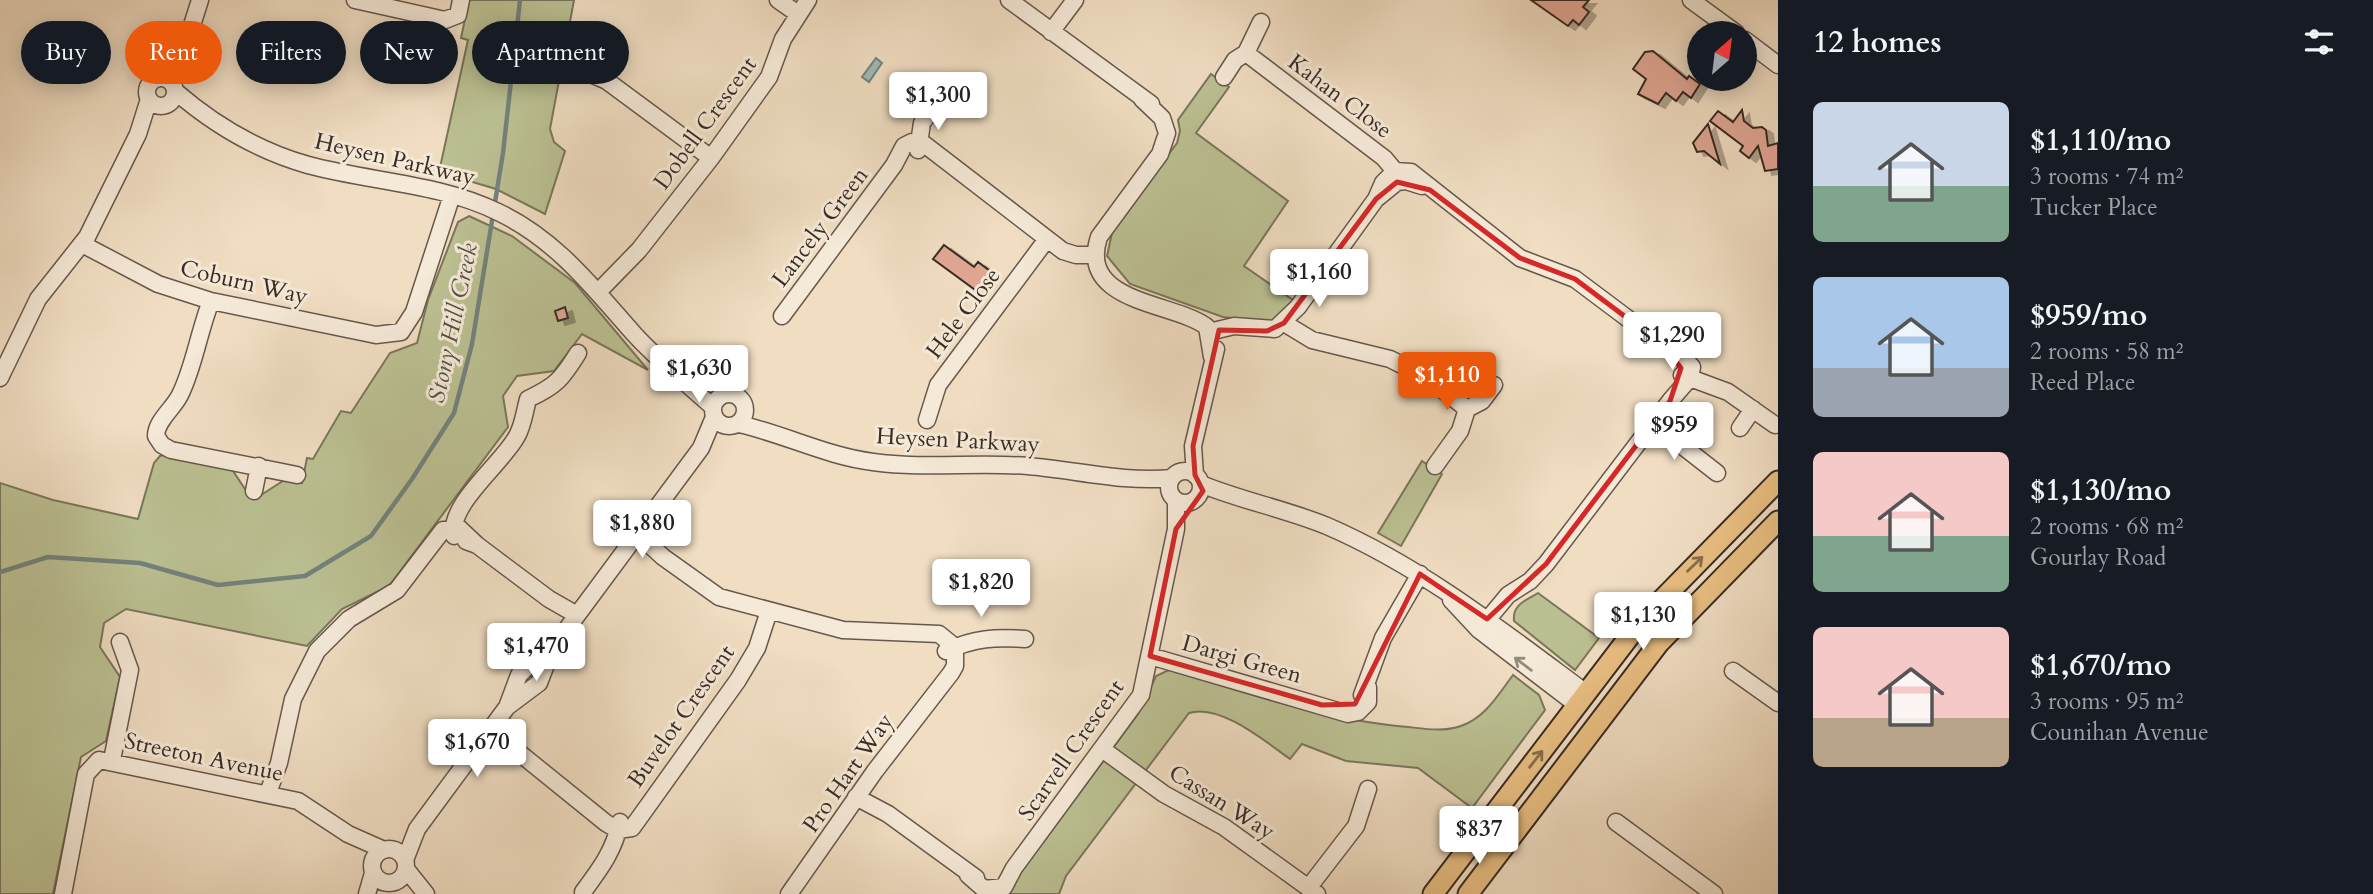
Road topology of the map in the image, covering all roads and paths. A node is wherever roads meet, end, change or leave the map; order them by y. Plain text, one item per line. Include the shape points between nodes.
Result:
1 (200, 0) edge
2 (355, 0) edge
3 (461, 0) edge
4 (778, 0) edge
5 (808, 0) edge
6 (1009, 0) edge
7 (1075, 0) edge
8 (1691, 0) edge
9 (797, 14) junction
10 (1720, 21) edge
11 (1261, 22) dead end
12 (1051, 32) junction
13 (1757, 49) edge
14 (1247, 53) junction
15 (1778, 65) edge
16 (1224, 77) dead end
17 (611, 84) edge
18 (165, 94) junction
19 (935, 105) dead end
20 (918, 146) junction
21 (711, 158) junction
22 (1396, 177) junction
23 (447, 194) junction
24 (1047, 239) junction
25 (85, 241) junction
26 (1096, 255) junction
27 (596, 288) junction
28 (206, 299) junction
29 (782, 316) dead end
30 (1284, 323) junction
31 (1214, 331) junction
32 (578, 353) dead end
33 (1686, 377) junction
34 (0, 378) edge
35 (1493, 385) dead end
36 (1467, 409) junction
37 (1753, 409) junction
38 (727, 413) junction
39 (927, 420) dead end
40 (1653, 423) junction
41 (1775, 425) dead end
42 (1740, 428) dead end
43 (259, 466) junction
44 (1435, 466) dead end
45 (1717, 473) dead end
46 (297, 475) dead end
47 (1778, 481) edge
48 (1185, 488) junction
49 (254, 491) dead end
50 (1778, 521) edge
51 (455, 530) junction
52 (636, 537) junction
53 (1420, 575) junction
54 (769, 611) junction
55 (575, 618) junction
56 (1483, 625) junction
57 (1025, 639) dead end
58 (120, 642) dead end
59 (950, 649) junction
60 (1150, 656) junction
61 (1733, 671) dead end
62 (1582, 699) junction
63 (1778, 703) edge
64 (1604, 718) junction
65 (489, 733) junction
66 (1102, 749) junction
67 (112, 761) junction
68 (1368, 789) dead end
69 (859, 793) junction
70 (272, 794) junction
71 (1616, 822) dead end
72 (619, 826) junction
73 (417, 830) junction
74 (348, 834) junction
75 (387, 850) junction
76 (405, 864) junction
77 (379, 879) edge
78 (994, 890) edge
79 (1313, 891) edge
80 (583, 892) edge
81 (63, 894) edge
82 (367, 894) edge
83 (419, 894) edge
84 (426, 894) edge
85 (789, 894) edge
86 (1433, 894) edge
87 (1468, 894) edge
88 (1714, 894) edge

1 - 18 street
2 - 3 street via 445,20 458,15
4 - 9 street
5 - 9 street, Dobell Crescent
6 - 12 street
7 - 12 street
8 - 10 street
9 - 21 street, Dobell Crescent via 769,77
11 - 14 street
12 - 26 street via 1142,99 1166,125 1160,154 1099,237
13 - 15 street
14 - 16 street via 1235,60
14 - 22 street, Kahan Close via 1384,158
17 - 21 street
18 - 23 street, Heysen Parkway via 269,151 308,165
18 - 25 street via 138,134
19 - 20 street via 922,123
20 - 24 street
20 - 29 street, Lancely Green via 894,165
21 - 27 street, Dobell Crescent via 639,250
22 - 30 street
22 - 33 street via 1430,190 1520,258 1575,279 1663,345
23 - 27 street, Heysen Parkway via 512,219 558,250
23 - 28 street, Coburn Way via 414,313 401,332 376,335
24 - 26 street via 1063,251
24 - 39 street, Hele Close via 938,385
25 - 28 street, Coburn Way via 158,284
25 - 34 street via 38,299
26 - 31 street via 1106,279 1117,290 1136,301 1185,314
27 - 38 street, Heysen Parkway via 637,337
28 - 43 street via 187,378 166,422 170,438 199,454
30 - 31 street via 1267,331 1234,326
30 - 36 street via 1312,340 1390,359 1428,378
31 - 48 street
32 - 51 street via 562,378 528,399 518,435 466,502
33 - 37 street via 1728,392
33 - 40 street
35 - 36 street via 1482,401
36 - 44 street via 1460,431
37 - 41 street
37 - 42 street
38 - 48 street, Heysen Parkway via 795,443 870,462 1026,466
38 - 52 street
40 - 45 street
40 - 56 street via 1546,564 1508,595
43 - 46 street
43 - 49 street
62 -> 47 main road via 1642,620
48 - 53 street via 1229,496 1325,525
48 - 60 street, Scarvell Crescent
50 - 64 main road via 1692,606 1634,673
51 - 55 street
51 - 70 street via 397,590 349,619 317,651 293,699
52 - 54 street via 719,597
52 - 55 street
53 - 56 street
53 - 60 street, Dargi Green via 1383,638 1368,687 1355,704 1322,705
54 - 59 street via 843,629 939,634
54 - 72 street, Buvelot Crescent via 757,648 738,680 644,807
55 - 65 street via 552,649 539,683 507,707
56 - 62 street
57 - 59 street via 989,636
58 - 67 street via 130,670
59 - 69 street, Pro Hart Way via 944,679
60 - 66 street, Scarvell Crescent via 1140,695
61 - 63 street
62 - 64 main road
86 -> 62 main road
64 - 87 main road
65 - 72 street
65 - 73 street
66 - 78 street, Scarvell Crescent
66 - 79 street, Cassan Way
67 - 70 street, Streeton Avenue
67 - 81 street, Streeton Avenue via 99,760 86,774
68 - 79 street via 1356,826
69 - 78 street, Scarvell Crescent
69 - 85 street, Pro Hart Way
70 - 74 street, Streeton Avenue via 317,811
71 - 88 street
72 - 80 street via 607,861
73 - 75 street
73 - 76 street
74 - 75 street, Streeton Avenue
74 - 77 street, Streeton Avenue
75 - 76 street via 398,852
75 - 77 street via 376,855
76 - 77 street via 402,878
76 - 84 street
77 - 82 street
77 - 83 street

